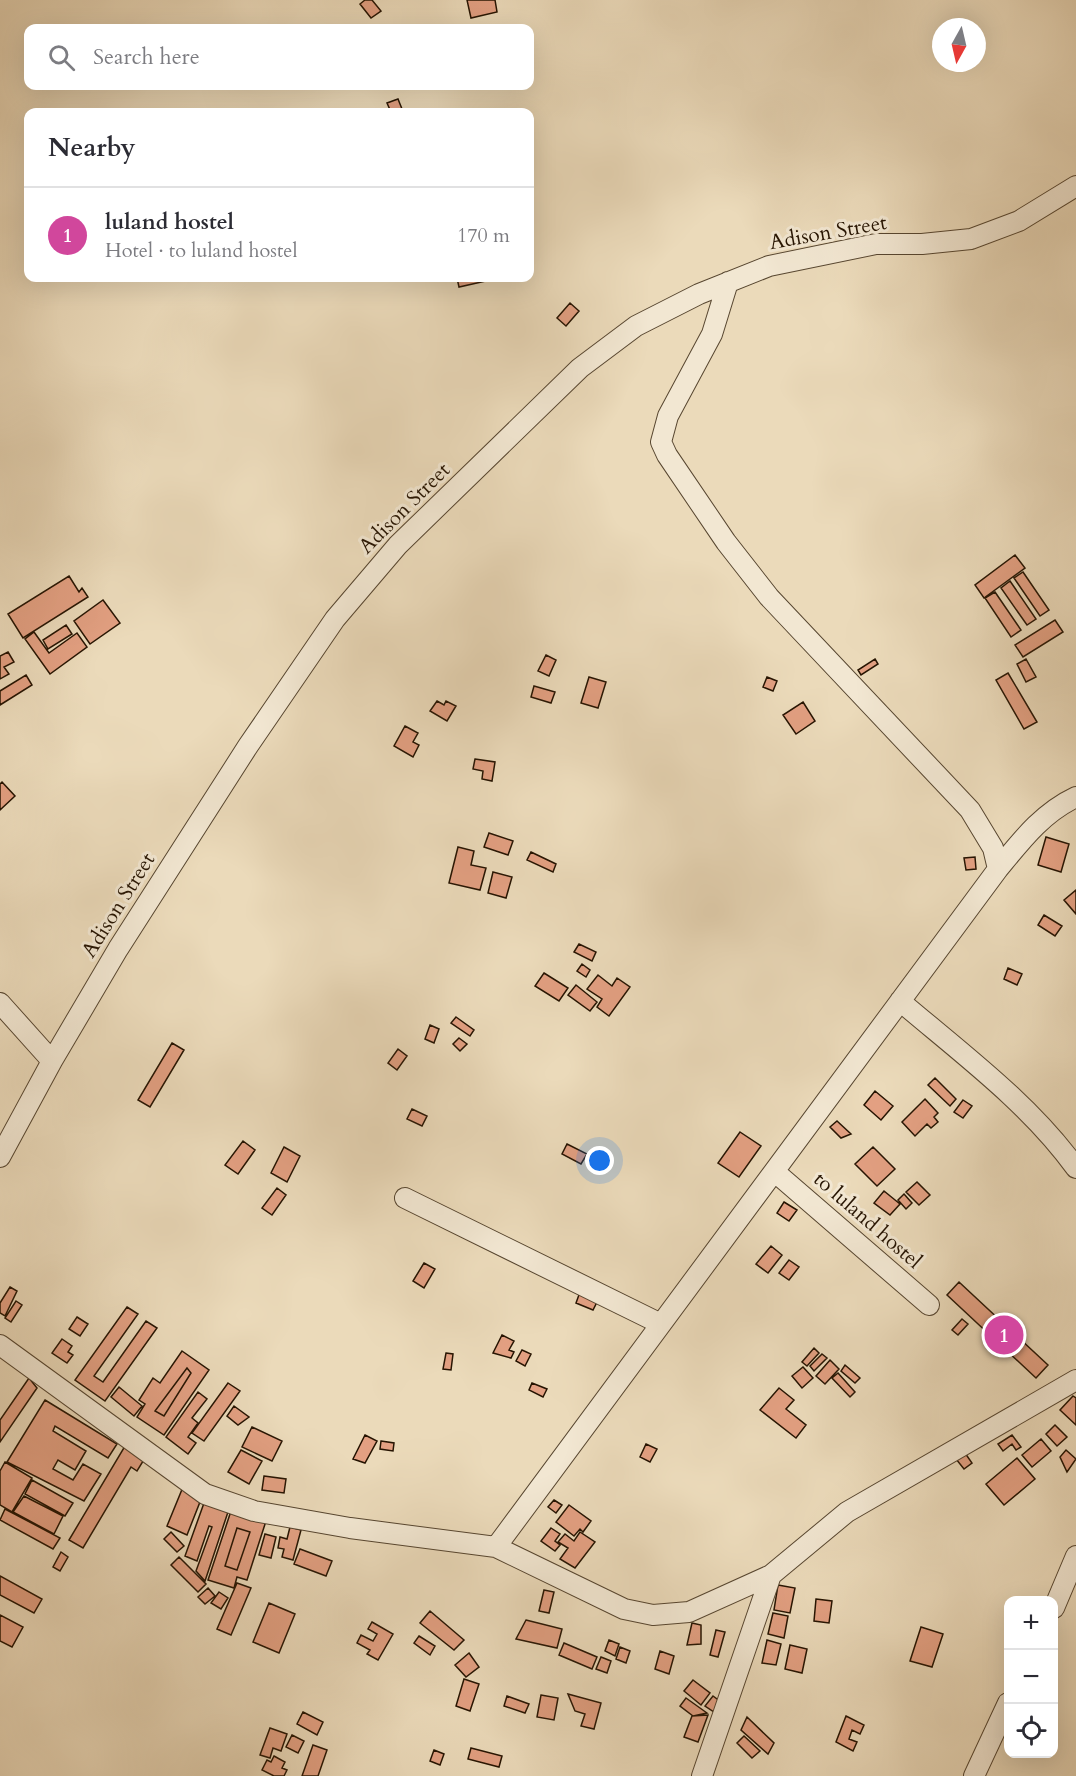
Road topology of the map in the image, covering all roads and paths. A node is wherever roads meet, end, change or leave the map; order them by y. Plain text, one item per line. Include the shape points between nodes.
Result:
1 (1076, 186) edge
2 (728, 282) junction
3 (1076, 797) edge
4 (998, 869) junction
5 (900, 1001) junction
6 (0, 1003) edge
7 (52, 1061) junction
8 (0, 1157) edge
9 (1076, 1168) edge
10 (775, 1172) junction
11 (405, 1198) dead end
12 (929, 1305) dead end
13 (659, 1323) junction
14 (0, 1345) edge
15 (1076, 1380) edge
16 (495, 1547) junction
17 (1076, 1556) edge
18 (771, 1575) junction
19 (1058, 1597) edge
20 (1008, 1704) edge
21 (702, 1776) edge
22 (974, 1776) edge

1 - 2 street, Adison Street via 1036,212 982,236 836,251 769,266
2 - 4 street via 712,334 668,416 662,442 667,455 769,597 970,810 993,848
2 - 7 street, Adison Street via 636,326 602,349 369,577 335,619 248,746 118,949
3 - 4 street via 1035,825
4 - 5 street
5 - 9 street via 1042,1127
5 - 10 street
6 - 7 street
7 - 8 street, Adison Street
10 - 12 street, to luland hostel
10 - 13 street
11 - 13 street
13 - 16 street
14 - 16 street via 205,1494 228,1504 350,1528
15 - 18 street via 847,1512
16 - 18 street via 624,1609 653,1615 690,1612
17 - 19 street
18 - 21 street
20 - 22 street

